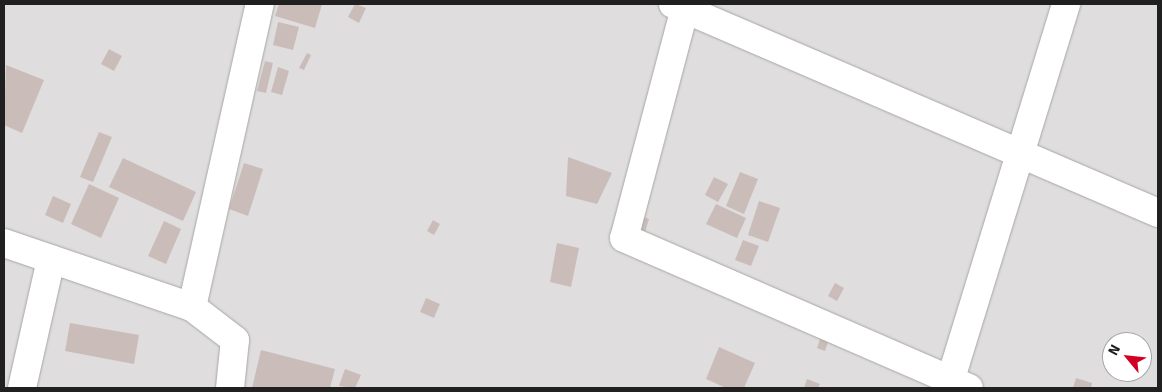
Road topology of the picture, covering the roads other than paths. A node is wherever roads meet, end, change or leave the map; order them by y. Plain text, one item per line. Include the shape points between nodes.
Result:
1 (260, 4) edge
2 (1066, 4) edge
3 (681, 5) edge
4 (1020, 153) junction
5 (1158, 213) edge
6 (4, 243) edge
7 (51, 259) junction
8 (192, 307) junction
9 (956, 386) edge
10 (22, 388) edge
11 (230, 388) edge

1 - 8 street
2 - 4 street
3 - 4 street
3 - 9 street via 624,238
4 - 5 street
4 - 9 street
6 - 7 street
7 - 8 street
7 - 10 street
8 - 11 street via 234,340

